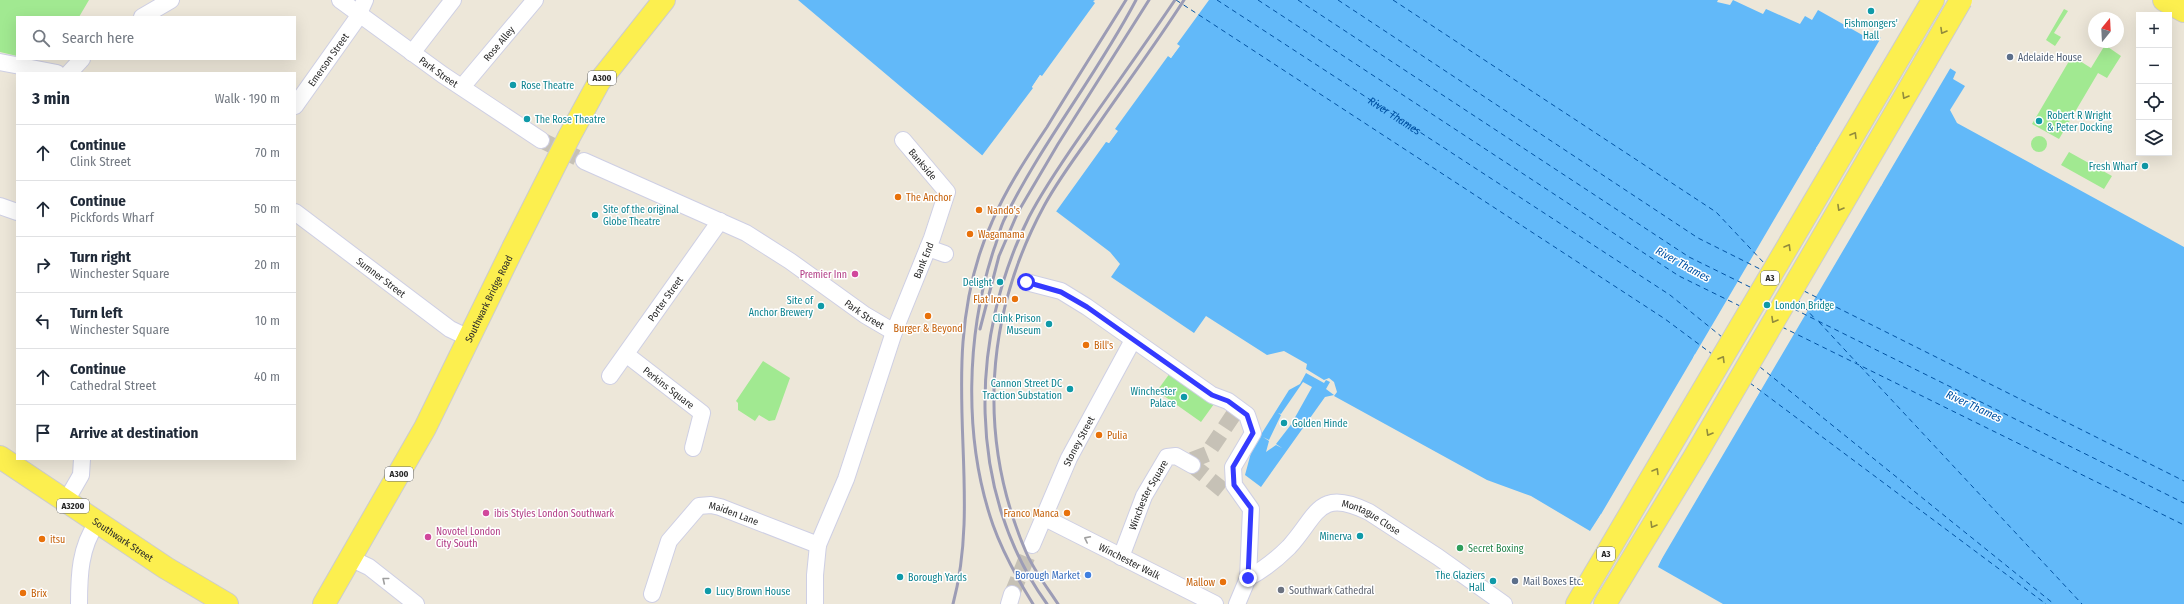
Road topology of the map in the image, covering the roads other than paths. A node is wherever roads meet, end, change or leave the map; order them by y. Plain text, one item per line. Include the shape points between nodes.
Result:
1 (171, 0) edge
2 (340, 0) edge
3 (453, 0) edge
4 (535, 0) edge
5 (664, 0) edge
6 (1933, 0) edge
7 (1961, 0) edge
8 (2164, 0) edge
9 (362, 6) edge
10 (2184, 11) edge
11 (144, 16) edge
12 (412, 53) junction
13 (81, 60) edge
14 (0, 62) edge
15 (52, 72) edge
16 (70, 72) edge
17 (462, 87) junction
18 (296, 105) edge
19 (541, 140) tunnel mouth
20 (903, 140) dead end
21 (584, 161) tunnel mouth
22 (944, 189) joint
23 (0, 206) edge
24 (16, 212) edge
25 (296, 213) edge
26 (720, 220) junction
27 (928, 248) junction
28 (945, 254) dead end
29 (1026, 282) dead end
30 (894, 332) junction
31 (469, 338) junction
32 (1133, 340) junction
33 (627, 355) junction
34 (610, 376) dead end
35 (693, 448) dead end
36 (0, 457) edge
37 (82, 460) edge
38 (1191, 463) tunnel mouth
39 (66, 501) junction
40 (1043, 517) junction
41 (97, 522) junction
42 (818, 545) junction
43 (1032, 545) tunnel mouth
44 (1121, 557) junction
45 (352, 558) junction
46 (1248, 578) junction
47 (652, 594) dead end
48 (79, 604) edge
49 (227, 604) edge
50 (324, 604) edge
51 (416, 604) edge
52 (815, 604) edge
53 (1215, 604) edge
54 (1237, 604) edge
55 (1504, 604) edge
56 (1577, 604) edge
57 (1605, 604) edge

1 - 11 street
2 - 9 street, Park Street
3 - 12 street
4 - 17 street, Rose Alley
5 - 31 main road, Southwark Bridge Road / A300, bridge via 599,82
56 -> 6 main road, A3
7 -> 57 main road, A3, bridge via 1695,456
8 - 10 main road
9 - 12 street, Park Street
9 - 18 street, Emerson Street
12 - 17 street, Park Street
13 - 16 street
14 - 15 street
17 - 19 street, Park Street
20 - 22 street, Bankside
21 - 26 street, Park Street
22 - 27 street, Bank End via 947,192
23 - 24 street
25 - 31 street, Sumner Street via 450,328
26 - 30 street, Park Street via 790,261 865,315
26 - 33 street, Porter Street
27 - 28 street
27 - 30 street, Bank End
29 - 32 street via 1061,292
30 - 42 street, Park Street via 846,479
31 - 45 main road, Southwark Bridge Road / A300 via 425,428
32 - 40 street, Stoney Street via 1084,427
32 - 46 street via 1212,395 1228,401 1240,411 1253,433 1233,467 1236,496 1251,508
33 - 34 street, Porter Street
33 - 35 street, Perkins Square via 702,413
36 - 39 main road, Southwark Street / A3200
37 - 39 street via 81,475
38 - 44 street, Winchester Square via 1176,456 1167,457 1144,496
39 - 41 main road, Southwark Street / A3200
40 - 43 street, Stoney Street
44 -> 40 street, Winchester Walk
41 - 48 street via 85,544 79,577
41 - 49 main road, Southwark Street / A3200 via 186,581
42 - 47 street, Maiden Lane via 720,507 699,506 669,541
42 - 52 street, Park Street via 814,575
44 - 53 street, Winchester Walk
45 - 50 main road, Southwark Bridge Road / A300
51 -> 45 street via 369,567
46 - 54 street
46 - 55 street, Montague Close via 1266,568 1289,546 1316,510 1325,504 1336,502 1369,512

